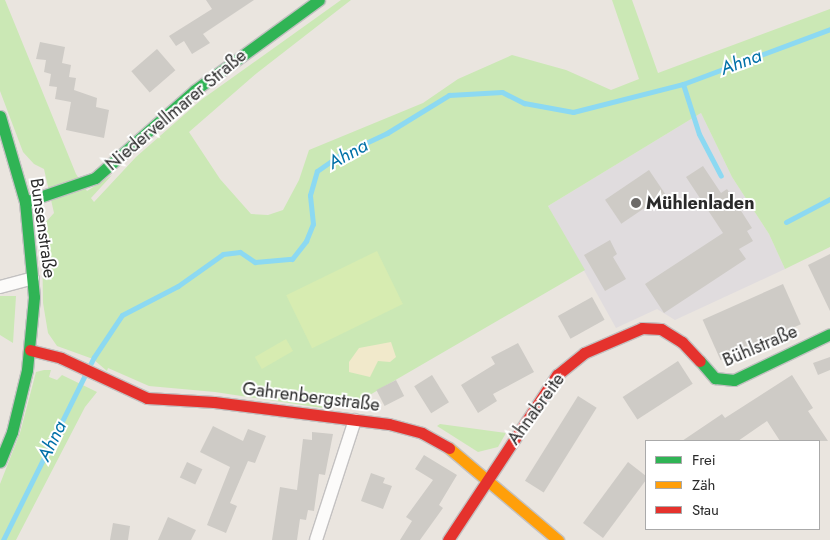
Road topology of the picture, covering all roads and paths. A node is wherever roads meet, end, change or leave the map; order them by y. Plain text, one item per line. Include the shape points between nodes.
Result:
1 (319, 0) edge
2 (0, 116) edge
3 (24, 202) junction
4 (33, 278) junction
5 (0, 287) edge
6 (661, 329) joint
7 (830, 334) edge
8 (30, 350) junction
9 (355, 420) junction
10 (0, 462) edge
11 (488, 479) junction
12 (316, 540) edge
13 (448, 540) edge
14 (558, 540) edge

1 - 3 street, Niedervellmarer Straße via 195,90 95,178
2 - 3 street, Bunsenstraße
3 - 4 street, Bunsenstraße
4 - 5 street
4 - 8 street, Bunsenstraße
6 - 7 street, Bühlstraße via 682,342 715,378 723,381 734,380
6 - 11 street, Ahnabreite via 642,328 616,337 584,353 557,375
8 - 9 street, Gahrenbergstraße via 69,361 147,398 214,402
8 - 10 street, Bunsenstraße via 16,417
9 - 11 street, Gahrenbergstraße via 422,433 450,448
9 - 12 street
11 - 13 street, Ahnabreite
11 - 14 street, Gahrenbergstraße

